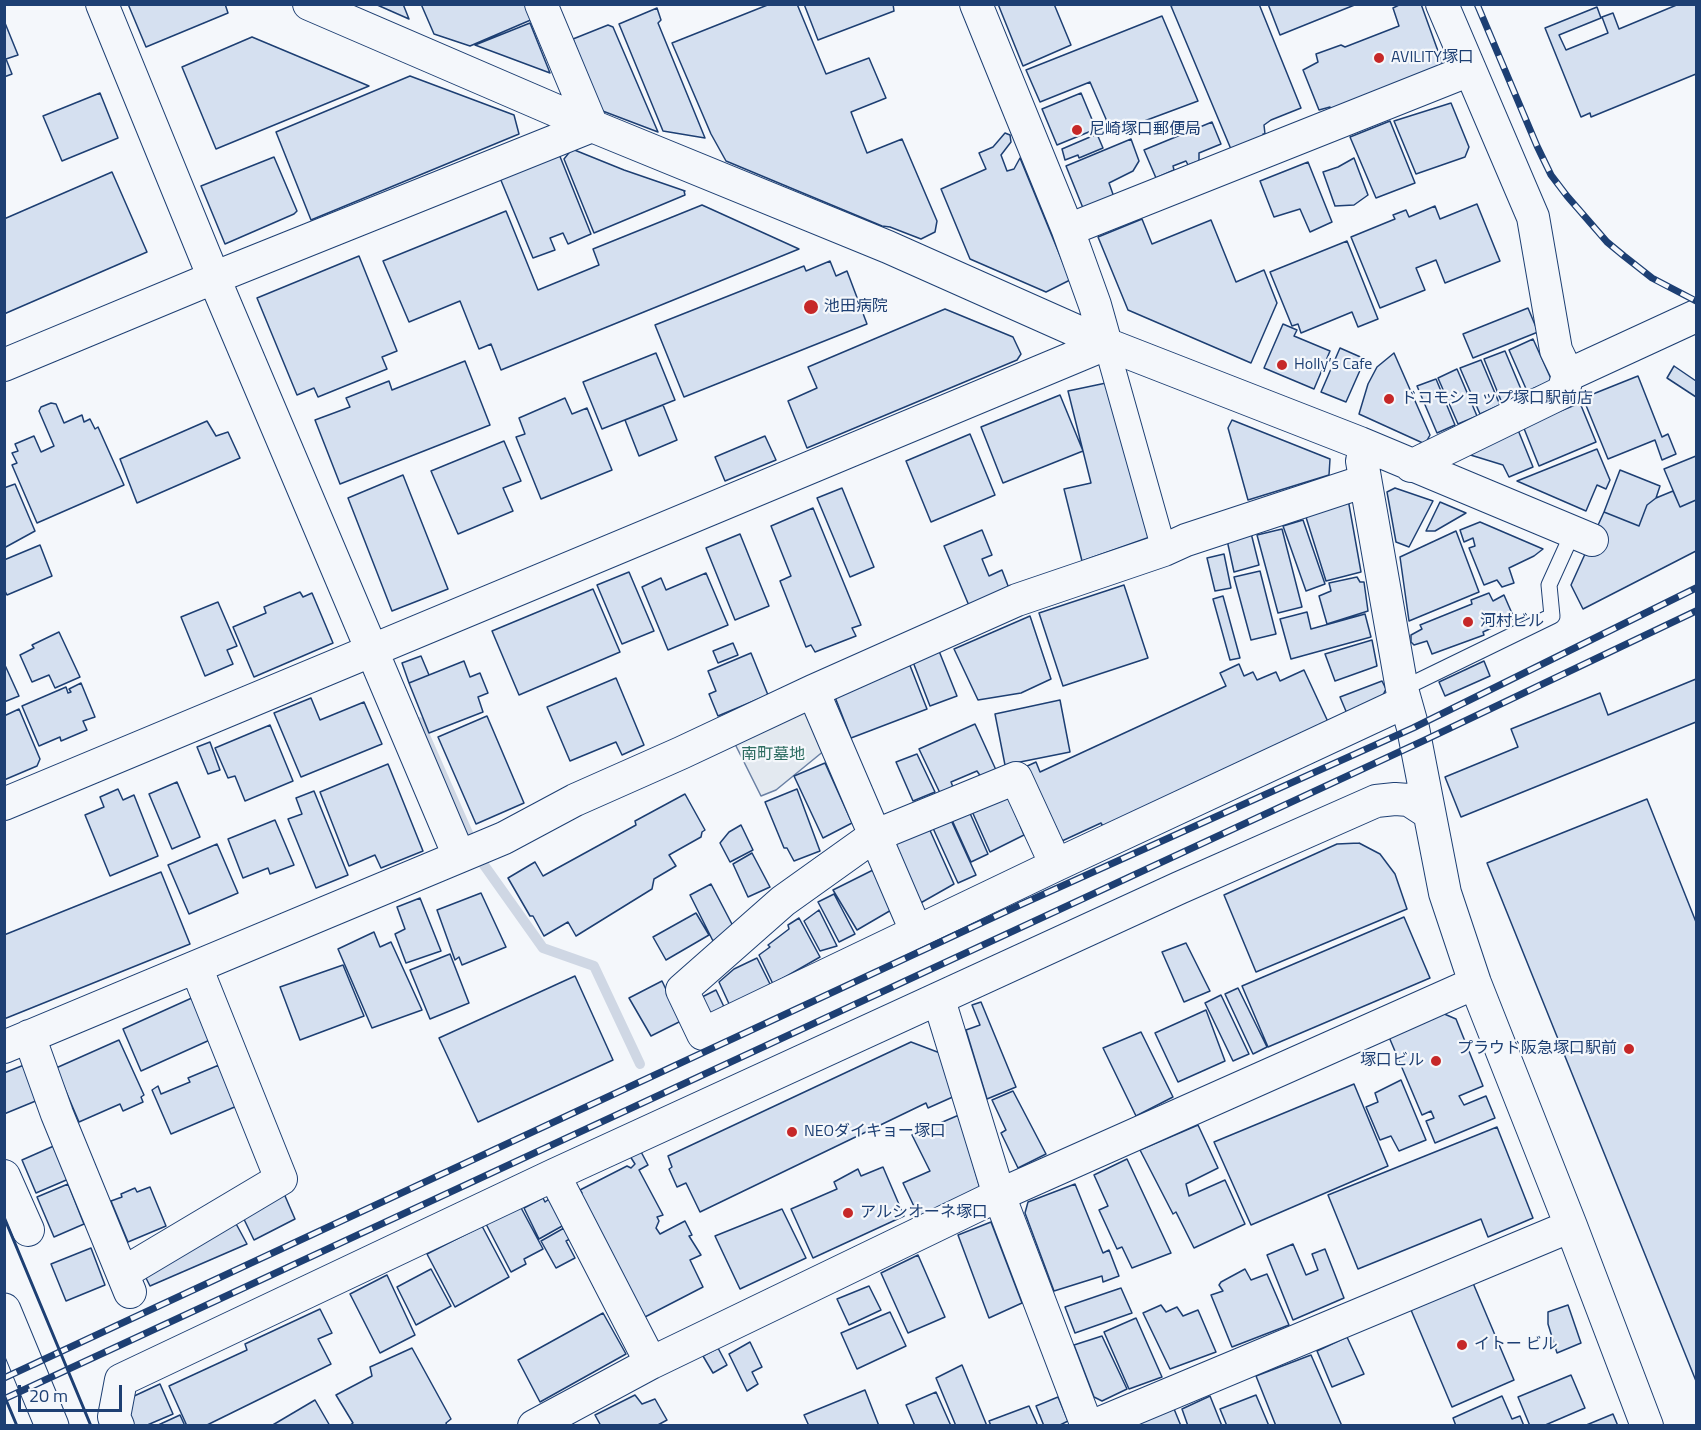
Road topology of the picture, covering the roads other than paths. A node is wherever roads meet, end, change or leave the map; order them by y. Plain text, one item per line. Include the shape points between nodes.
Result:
1 (102, 4) edge
2 (309, 4) edge
3 (541, 4) edge
4 (976, 4) edge
5 (1442, 4) edge
6 (1470, 70) junction
7 (592, 126) junction
8 (1068, 231) junction
9 (214, 278) junction
10 (1696, 316) edge
11 (1106, 344) junction
12 (4, 365) edge
13 (1568, 375) junction
14 (1359, 443) junction
15 (1411, 466) junction
16 (1365, 481) junction
17 (1582, 536) joint
18 (1164, 550) junction
19 (372, 651) junction
20 (813, 691) junction
21 (1404, 695) junction
22 (4, 804) edge
23 (1429, 813) junction
24 (874, 836) junction
25 (459, 856) junction
26 (1056, 865) junction
27 (916, 931) junction
28 (196, 967) junction
29 (1475, 983) junction
30 (939, 1000) junction
31 (16, 1042) edge
32 (554, 1176) junction
33 (5, 1179) edge
34 (999, 1195) junction
35 (1571, 1226) junction
36 (28, 1230) dead end
37 (4, 1311) edge
38 (651, 1363) junction
39 (52, 1425) edge
40 (118, 1425) edge
41 (534, 1425) edge
42 (1088, 1425) edge
43 (1094, 1425) edge
44 (1647, 1425) edge

1 - 9 street
2 - 7 street
3 - 7 street
4 - 8 street
5 - 6 street
6 - 8 street
6 - 13 street via 1533,217 1556,350
7 - 9 street
7 - 11 street via 888,247
8 - 11 street
9 - 12 street
9 - 19 street
10 - 13 street
11 - 14 street
11 - 18 street
11 - 19 street
13 - 15 street via 1563,392
14 - 15 street
14 - 16 street
15 - 17 street
16 - 18 street
16 - 21 street
17 - 21 lane via 1550,585 1552,616
18 - 20 street via 1017,600
19 - 22 street
19 - 25 street
20 - 24 street
20 - 25 street
21 - 23 street
21 - 26 street
23 - 29 street via 1445,893
23 - 30 street via 1409,800 1376,801
24 - 26 street via 1017,778
24 - 27 street
24 - 27 street via 783,901 682,990 703,1034
25 - 28 street
26 - 27 street
28 - 31 street
28 - 31 street via 281,1179 126,1282 57,1114
29 - 34 street
29 - 35 street
30 - 32 street
30 - 34 street
32 - 38 street
32 - 40 street via 121,1380 114,1417
33 - 36 street
34 - 38 street
34 - 42 street
35 - 43 street
35 - 44 street
37 - 39 main road
38 - 41 street

